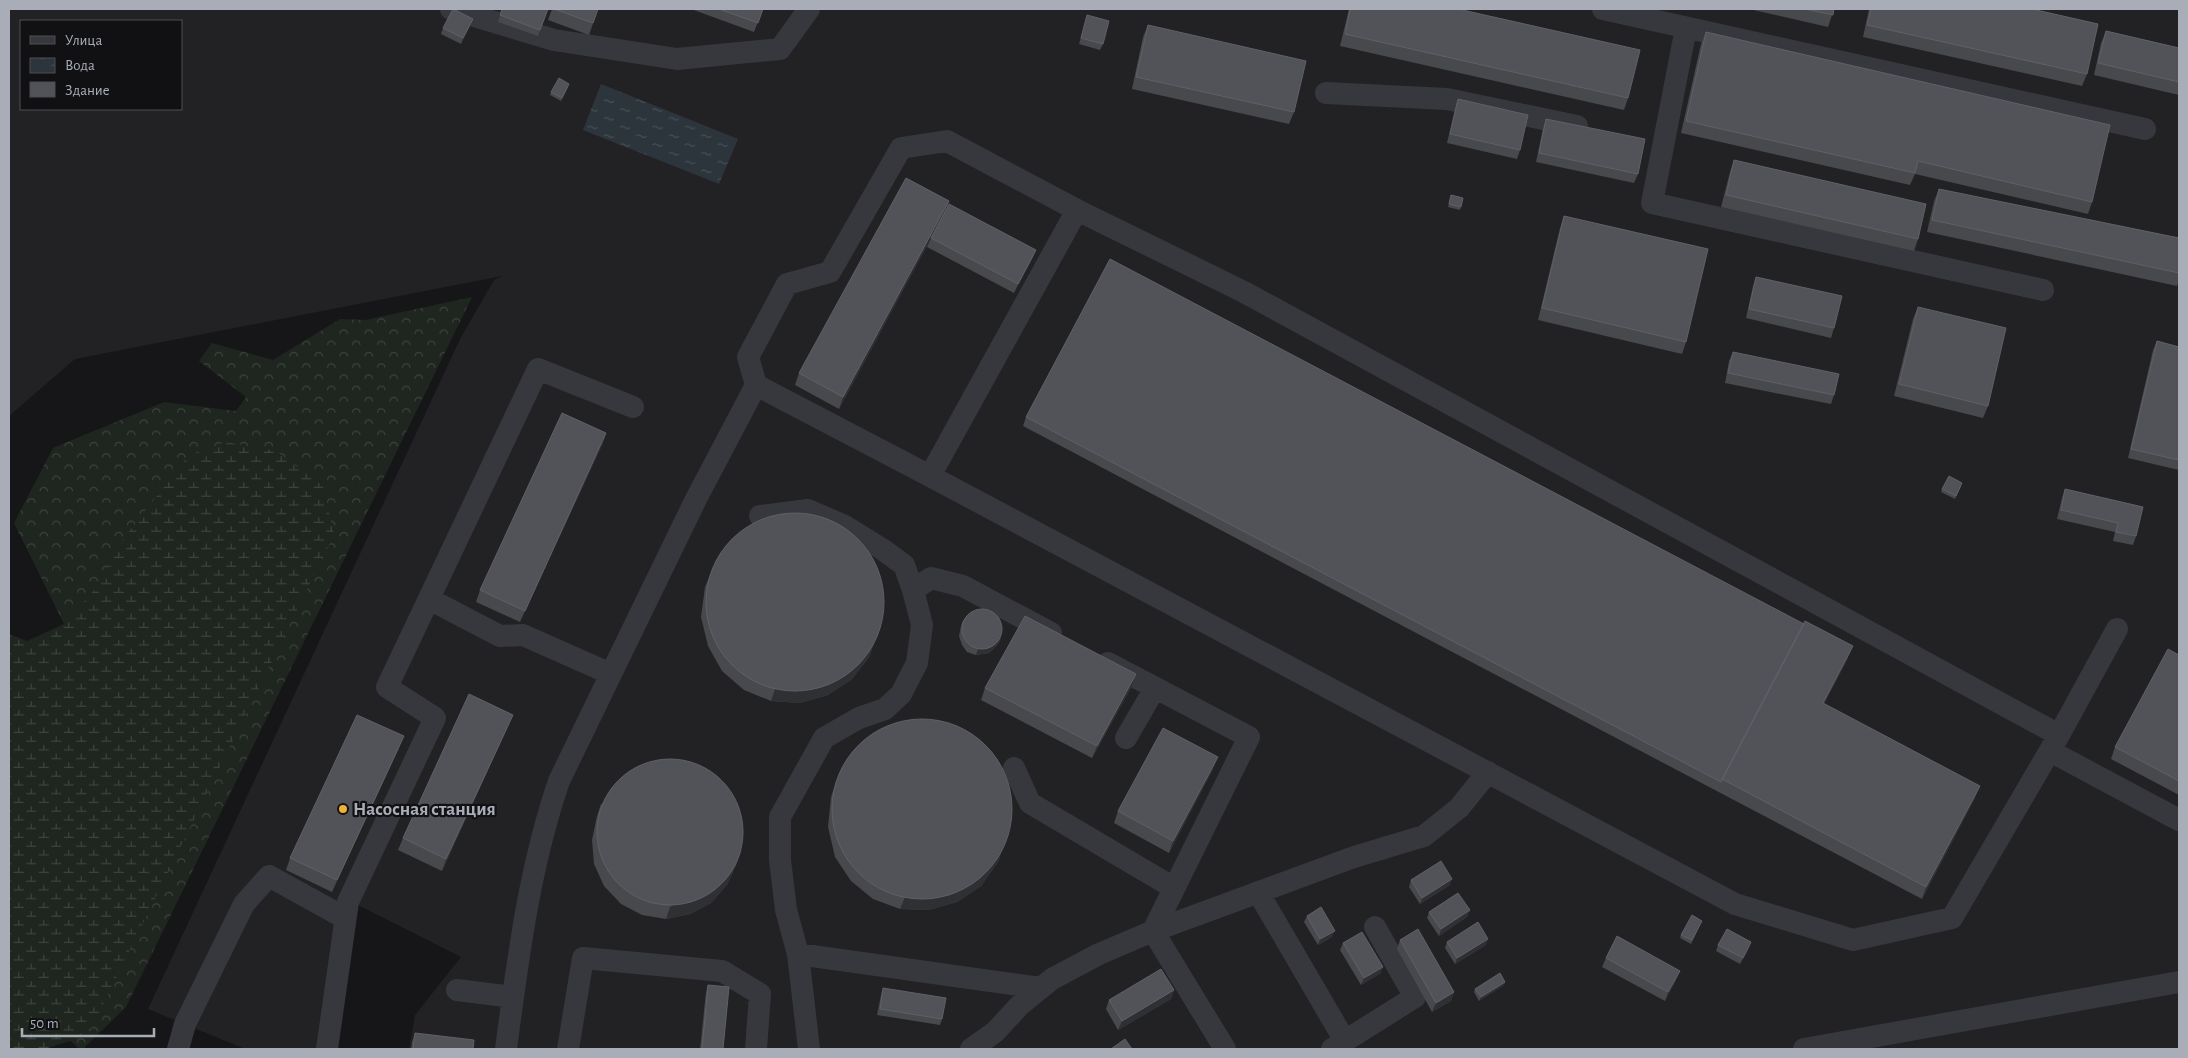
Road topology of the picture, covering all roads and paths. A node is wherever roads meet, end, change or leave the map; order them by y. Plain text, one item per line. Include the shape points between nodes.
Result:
1 (451, 9) edge
2 (809, 9) edge
3 (1603, 9) edge
4 (1686, 28) junction
5 (1326, 94) dead end
6 (1594, 129) edge
7 (2145, 129) dead end
8 (1077, 210) junction
9 (2043, 290) dead end
10 (756, 385) junction
11 (633, 407) dead end
12 (930, 476) junction
13 (760, 516) dead end
14 (913, 590) junction
15 (428, 599) junction
16 (2117, 629) dead end
17 (611, 674) junction
18 (1155, 688) junction
19 (1126, 738) dead end
20 (2054, 743) junction
21 (1014, 768) dead end
22 (1488, 772) junction
23 (2179, 820) edge
24 (1174, 888) junction
25 (1258, 892) junction
26 (346, 918) junction
27 (1375, 927) dead end
28 (1153, 931) junction
29 (798, 954) junction
30 (2179, 982) edge
31 (1041, 988) junction
32 (457, 990) dead end
33 (513, 997) junction
34 (1339, 1045) edge
35 (178, 1049) edge
36 (327, 1049) edge
37 (506, 1049) edge
38 (568, 1049) edge
39 (756, 1049) edge
40 (809, 1049) edge
41 (971, 1049) edge
42 (1224, 1049) edge
43 (1804, 1049) edge

1 - 2 lane via 554,40 677,59 780,49
3 - 4 lane
4 - 7 lane
4 - 9 lane via 1652,141 1652,203
5 - 6 lane via 1447,99
8 - 10 lane via 946,141 901,148 830,272 787,284 748,357
8 - 12 lane
8 - 20 lane via 1244,292
10 - 12 lane
10 - 17 lane via 696,499
11 - 15 lane via 538,369
12 - 22 lane
13 - 14 lane via 808,510 845,526 904,565
14 - 18 lane via 931,578 963,586
14 - 29 lane via 922,625 917,663 901,694 885,709 859,718 824,738 780,817 786,910
15 - 17 lane via 500,636 522,636
15 - 26 lane via 387,687 435,718 348,902
16 - 20 lane
17 - 33 lane via 559,781 546,818 524,913
18 - 19 lane
18 - 24 lane via 1249,737
20 - 22 lane via 1952,918 1853,940 1735,904
20 - 23 lane
21 - 24 lane via 1030,803
22 - 25 lane via 1459,808 1424,836
24 - 28 lane
25 - 28 lane
25 - 34 lane
26 - 35 lane via 269,876 244,904 185,1024
26 - 36 lane
27 - 34 lane via 1415,997
28 - 31 lane via 1091,958
28 - 42 lane
29 - 31 lane
29 - 40 lane
30 - 43 lane
31 - 41 lane via 995,1032
32 - 33 lane
33 - 37 lane
38 - 39 lane via 583,958 722,971 760,994

